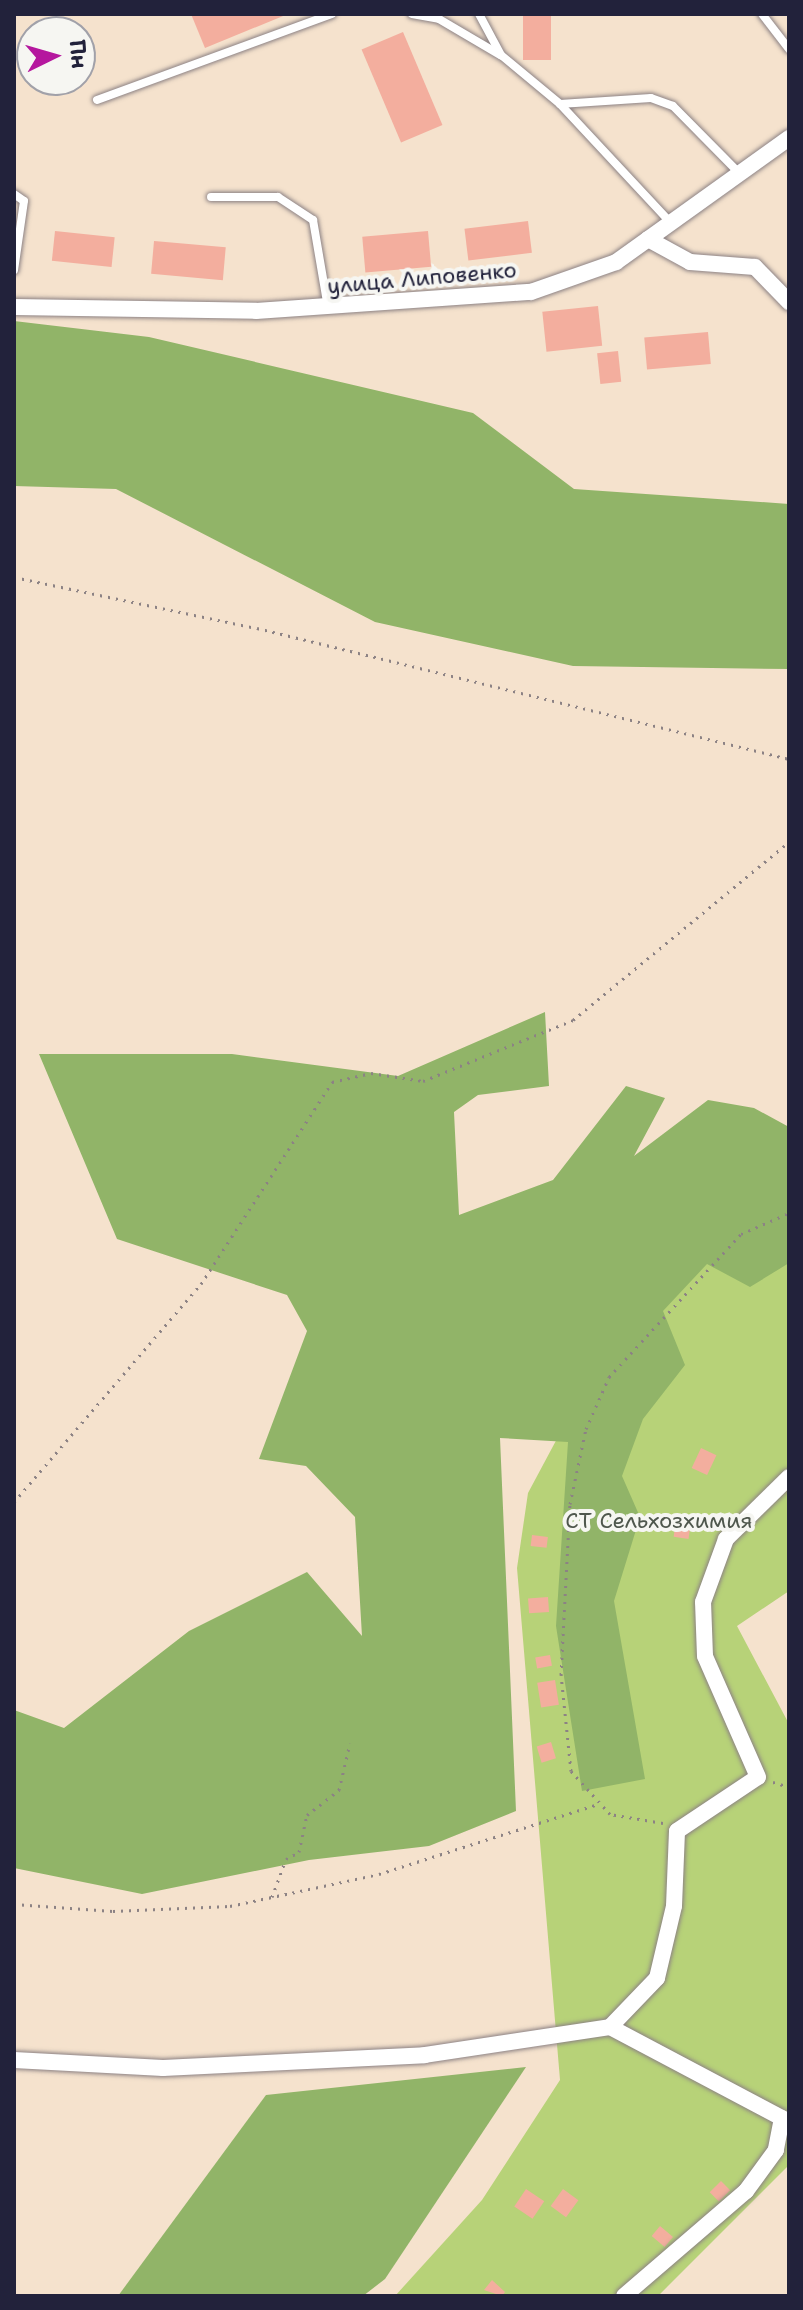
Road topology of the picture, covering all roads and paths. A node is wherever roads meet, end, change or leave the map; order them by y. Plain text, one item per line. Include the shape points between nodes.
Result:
1 (332, 14) edge
2 (412, 14) edge
3 (479, 14) edge
4 (762, 14) edge
5 (789, 49) edge
6 (501, 55) junction
7 (97, 100) dead end
8 (560, 104) junction
9 (789, 138) edge
10 (739, 174) junction
11 (14, 194) edge
12 (211, 197) dead end
13 (670, 222) junction
14 (648, 239) junction
15 (14, 270) edge
16 (789, 302) edge
17 (14, 307) edge
18 (328, 309) junction
19 (14, 577) edge
20 (789, 759) edge
21 (789, 842) edge
22 (789, 1213) edge
23 (789, 1477) edge
24 (14, 1502) edge
25 (350, 1743) dead end
26 (595, 1805) junction
27 (677, 1831) junction
28 (272, 1897) junction
29 (14, 1904) edge
30 (610, 2027) junction
31 (14, 2060) edge
32 (624, 2296) edge

1 - 7 lane
2 - 6 lane via 439,19
3 - 6 lane
4 - 5 lane
6 - 8 lane
8 - 10 lane via 651,98 673,106
8 - 13 lane
9 - 10 street, улица Липовенко
10 - 13 street, улица Липовенко
11 - 15 lane via 24,201
12 - 18 lane via 278,197 313,220
13 - 14 street, улица Липовенко
14 - 16 street via 690,262 755,267
14 - 18 street, улица Липовенко via 591,274 531,292
17 - 18 street, улица Липовенко
19 - 20 path via 257,628
21 - 24 path via 573,1020 530,1031 423,1081 371,1073 332,1082 201,1284
22 - 26 path via 741,1234 644,1331 609,1377 586,1429 564,1547 561,1675 571,1771
23 - 27 street via 726,1539 703,1602 705,1656 758,1777
25 - 28 path via 339,1790 307,1815 299,1852 286,1859
26 - 27 path
26 - 28 path via 487,1844
27 - 30 street via 674,1906 657,1978
28 - 29 path via 175,1911
30 - 31 street via 425,2055 163,2068
30 - 32 street via 782,2118 776,2150 746,2191

